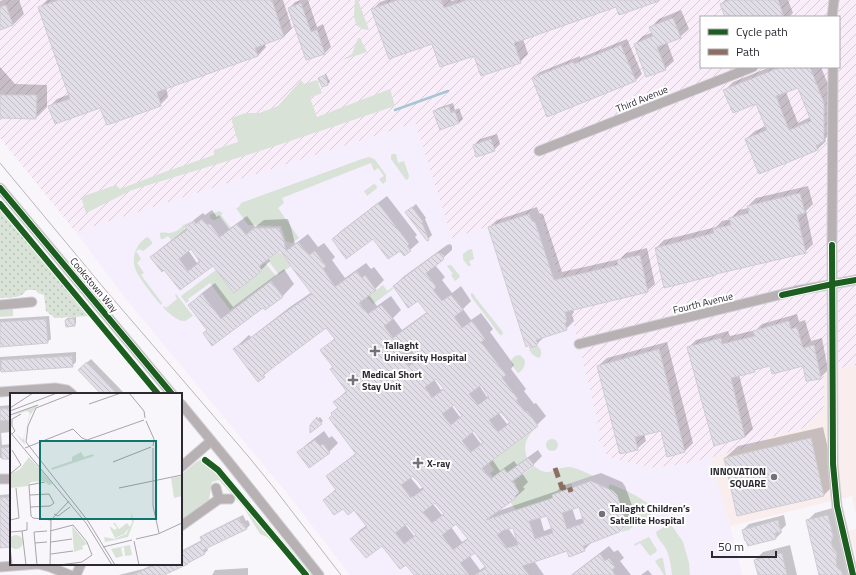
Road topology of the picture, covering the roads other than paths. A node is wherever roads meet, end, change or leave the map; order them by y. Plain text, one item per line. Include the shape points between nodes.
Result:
1 (834, 0) edge
2 (832, 16) edge
3 (750, 68) edge
4 (833, 68) edge
5 (539, 151) dead end
6 (0, 188) edge
7 (856, 280) edge
8 (833, 284) junction
9 (32, 302) dead end
10 (0, 304) edge
11 (579, 344) dead end
12 (0, 392) edge
13 (70, 393) edge
14 (171, 393) edge
15 (182, 405) edge
16 (211, 441) junction
17 (182, 467) edge
18 (216, 488) dead end
19 (219, 499) junction
20 (230, 499) dead end
21 (182, 525) edge
22 (25, 565) edge
23 (42, 565) edge
24 (81, 565) edge
25 (0, 567) edge
26 (70, 575) edge
27 (76, 575) edge
28 (319, 575) edge
29 (853, 575) edge

1 - 2 street
3 - 5 street, Third Avenue
4 - 8 street
6 - 14 street, Cookstown Way
7 - 8 street, Fourth Avenue
8 - 11 street, Fourth Avenue
8 - 29 street via 833,464 837,506
9 - 10 street
12 - 13 street via 55,388
15 - 16 street
16 - 17 street
16 - 28 street
18 - 19 street
19 - 20 street
19 - 21 street
22 - 25 street
23 - 26 street
24 - 27 street

